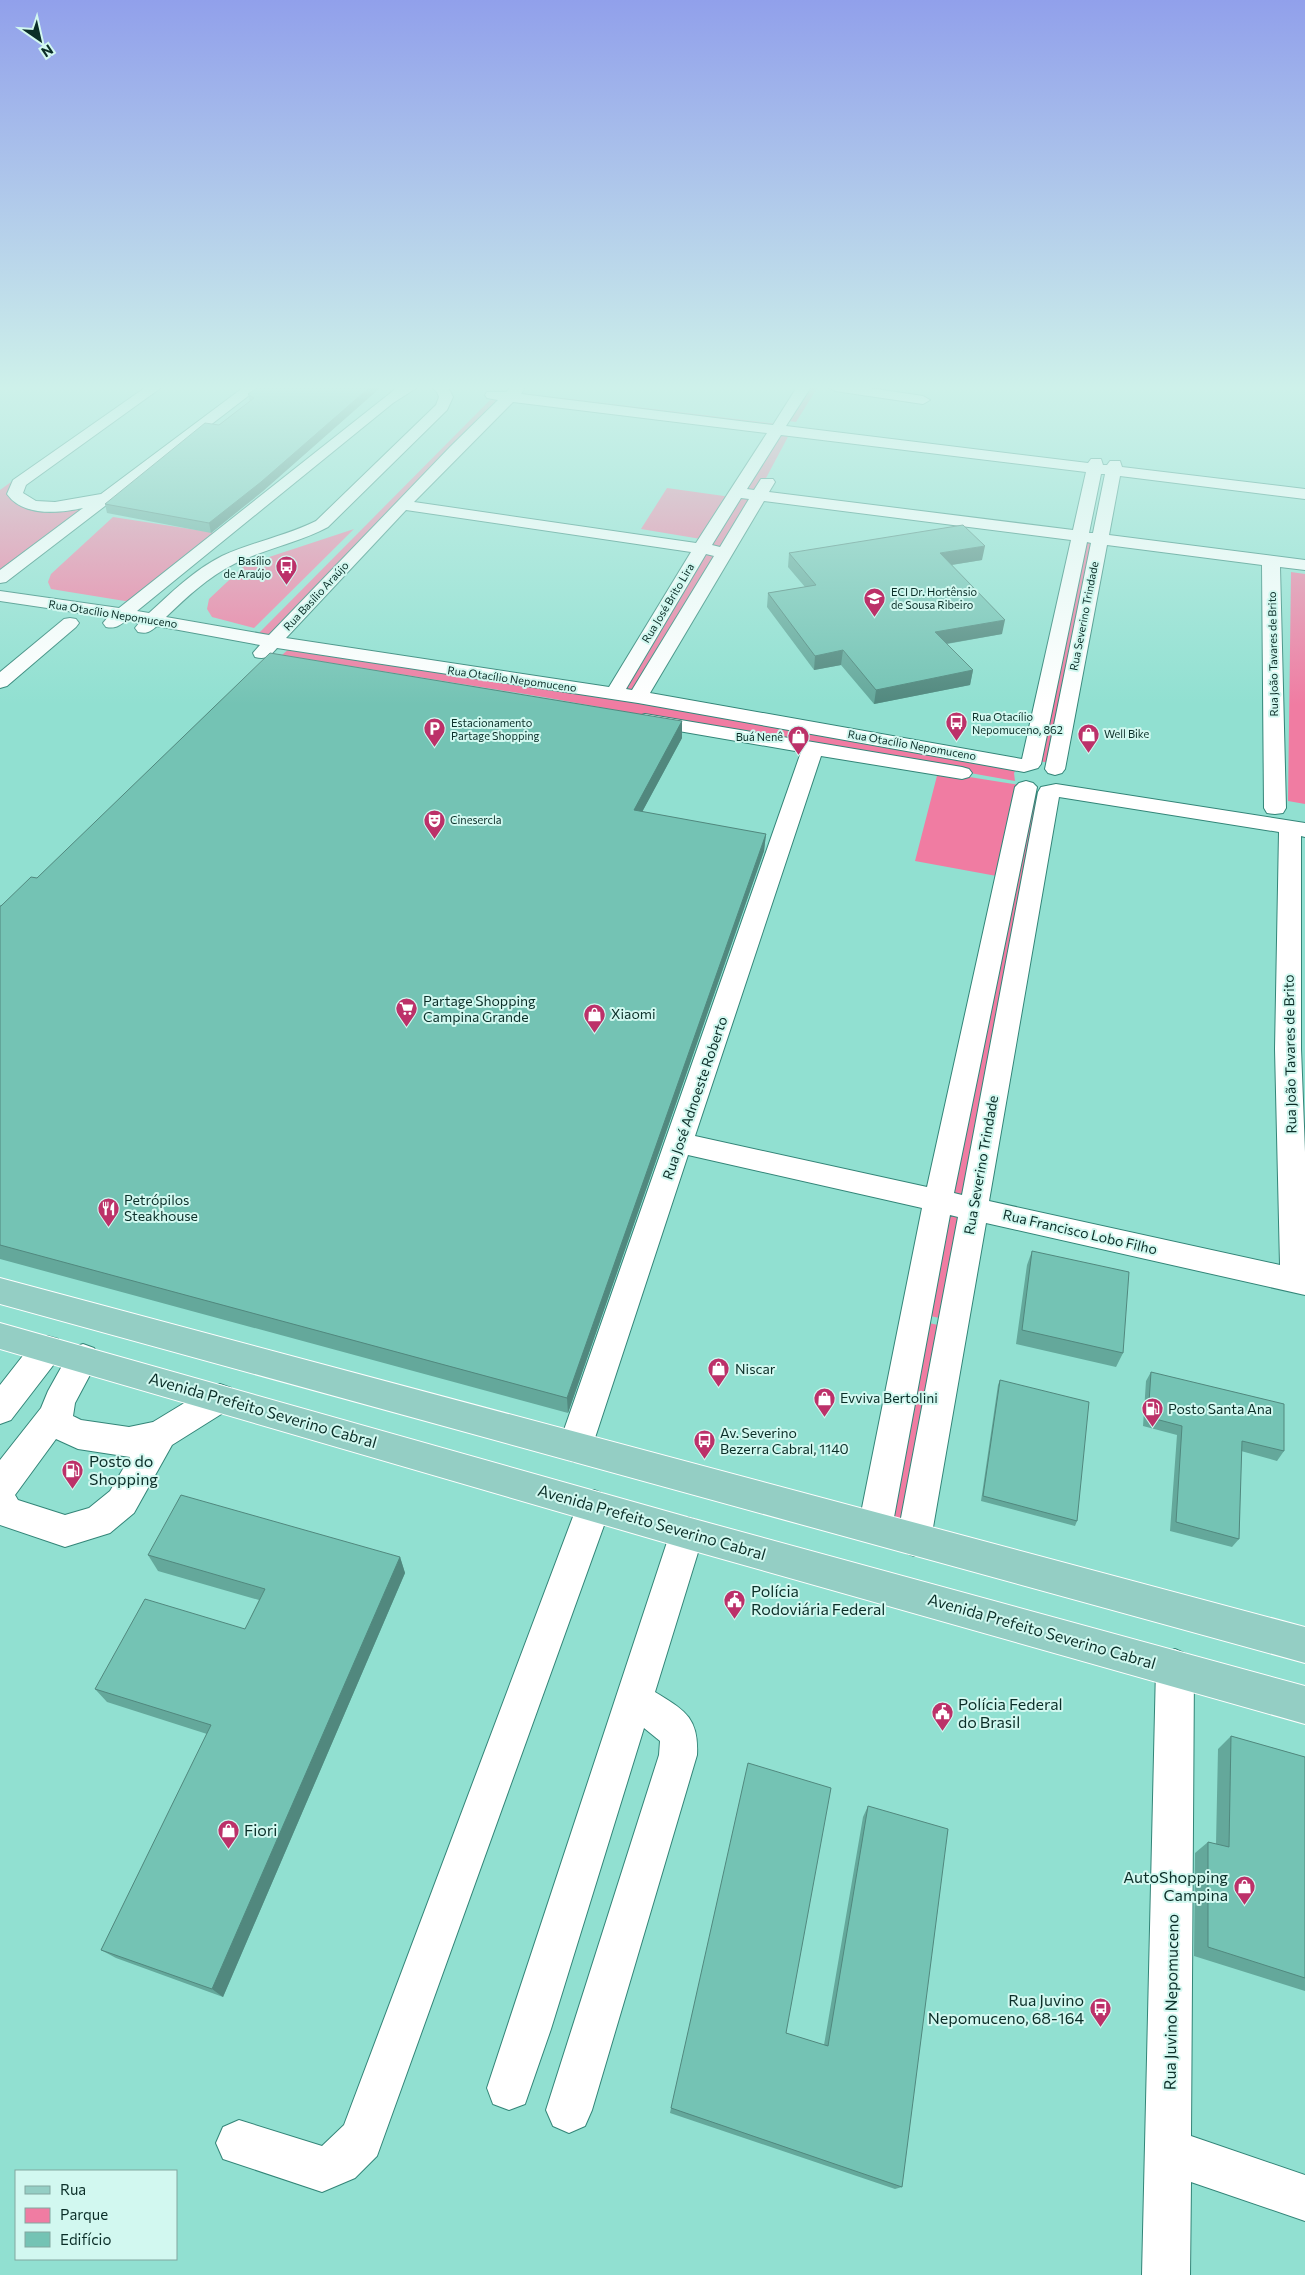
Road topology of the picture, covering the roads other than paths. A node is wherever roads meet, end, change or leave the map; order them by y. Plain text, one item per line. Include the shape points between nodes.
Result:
1 (15, 493) edge
2 (273, 493) edge
3 (354, 493) edge
4 (397, 493) edge
5 (413, 493) edge
6 (739, 493) edge
7 (740, 493) edge
8 (762, 493) edge
9 (1089, 493) edge
10 (1108, 493) edge
11 (112, 494) joint
12 (760, 496) junction
13 (402, 505) junction
14 (232, 526) junction
15 (1080, 535) junction
16 (1099, 537) junction
17 (348, 539) dead end
18 (285, 541) junction
19 (702, 549) junction
20 (726, 552) junction
21 (1271, 560) junction
22 (1305, 565) edge
23 (0, 578) edge
24 (0, 596) edge
25 (0, 610) edge
26 (122, 614) junction
27 (153, 620) junction
28 (70, 622) junction
29 (266, 622) dead end
30 (105, 628) junction
31 (137, 634) junction
32 (246, 644) junction
33 (266, 648) junction
34 (0, 682) edge
35 (614, 694) junction
36 (494, 695) edge
37 (638, 697) junction
38 (622, 716) edge
39 (813, 748) junction
40 (1040, 778) junction
41 (1294, 820) edge
42 (680, 1143) junction
43 (938, 1202) junction
44 (974, 1208) junction
45 (1300, 1282) edge
46 (0, 1290) edge
47 (916, 1318) junction
48 (953, 1325) junction
49 (0, 1336) edge
50 (47, 1349) junction
51 (84, 1358) junction
52 (220, 1398) junction
53 (0, 1410) edge
54 (56, 1414) junction
55 (160, 1435) junction
56 (575, 1446) junction
57 (0, 1490) edge
58 (0, 1502) edge
59 (594, 1506) junction
60 (875, 1528) junction
61 (687, 1533) junction
62 (914, 1539) junction
63 (1305, 1645) edge
64 (1175, 1668) junction
65 (634, 1700) junction
66 (1305, 1705) edge
67 (509, 2088) dead end
68 (569, 2110) dead end
69 (239, 2143) dead end
70 (1169, 2152) junction
71 (1305, 2198) edge
72 (1166, 2275) edge

1 - 11 street via 35,506 64,506
2 - 14 street
3 - 18 street via 322,524
4 - 17 street, Rua Basílio Araújo
5 - 13 street, Rua Basílio Araújo
6 - 19 street, Rua José Brito Lira
7 - 12 street
8 - 12 street, Rua José Brito Lira
9 - 15 street, Rua Severino Trindade
10 - 16 street, Rua Severino Trindade
11 - 23 street
12 - 15 street
12 - 20 street, Rua José Brito Lira
13 - 19 street
13 - 33 street, Rua Basílio Araújo
14 - 18 street
14 - 26 street
15 - 16 street
15 - 40 street, Rua Severino Trindade
16 - 21 street
16 - 40 street, Rua Severino Trindade
18 - 27 street via 229,560 202,575
19 - 20 street
19 - 35 street, Rua José Brito Lira
20 - 37 street, Rua José Brito Lira
21 - 22 street
21 - 41 street, Rua João Tavares de Brito
24 - 26 street, Rua Otacílio Nepomuceno
25 - 28 street, Rua Otacílio Nepomuceno
26 - 27 street, Rua Otacílio Nepomuceno
26 - 30 street
27 - 31 street
27 - 32 street, Rua Otacílio Nepomuceno
28 - 30 street, Rua Otacílio Nepomuceno
28 - 34 street
29 - 32 street, Rua Basílio Araújo
30 - 31 street, Rua Otacílio Nepomuceno
31 - 32 street, Rua Otacílio Nepomuceno
32 - 33 street, Rua Otacílio Nepomuceno
33 - 35 street, Rua Otacílio Nepomuceno
33 - 36 street, Rua Otacílio Nepomuceno
35 - 37 street, Rua Otacílio Nepomuceno
37 - 40 street, Rua Otacílio Nepomuceno
38 - 39 street, Rua Otacílio Nepomuceno
39 - 40 street, Rua Otacílio Nepomuceno
39 - 42 street, Rua José Adnoeste Roberto
40 - 41 street, Rua Otacílio Nepomuceno
40 - 43 street, Rua Severino Trindade
40 - 44 street, Rua Severino Trindade
41 - 45 street, Rua João Tavares de Brito via 1288,1049
42 - 43 street, Rua Francisco Lobo Filho
42 - 56 street, Rua José Adnoeste Roberto
43 - 44 street, Rua Francisco Lobo Filho
43 - 47 street, Rua Severino Trindade
44 - 45 street, Rua Francisco Lobo Filho
44 - 48 street, Rua Severino Trindade
46 - 56 main road
47 - 48 street
47 - 60 street, Rua Severino Trindade
48 - 62 street, Rua Severino Trindade
49 - 50 main road, Avenida Prefeito Severino Cabral
50 - 51 main road, Avenida Prefeito Severino Cabral
50 - 53 street
51 - 52 main road, Avenida Prefeito Severino Cabral
51 - 54 street
52 - 55 street
52 - 59 main road, Avenida Prefeito Severino Cabral
54 - 55 street via 59,1425 78,1434 129,1442
54 - 57 street
55 - 58 street via 122,1502 98,1522 65,1531 7,1512
56 - 60 main road
59 - 61 main road, Avenida Prefeito Severino Cabral
59 - 69 street via 361,2140 336,2165 322,2169
60 - 62 main road
61 - 64 main road, Avenida Prefeito Severino Cabral
61 - 65 street
62 - 63 main road
64 - 66 main road, Avenida Prefeito Severino Cabral
64 - 70 street, Rua Juvino Nepomuceno
65 - 67 street
65 - 68 street via 671,1724 679,1737 678,1755
70 - 71 street
70 - 72 street, Rua Juvino Nepomuceno

